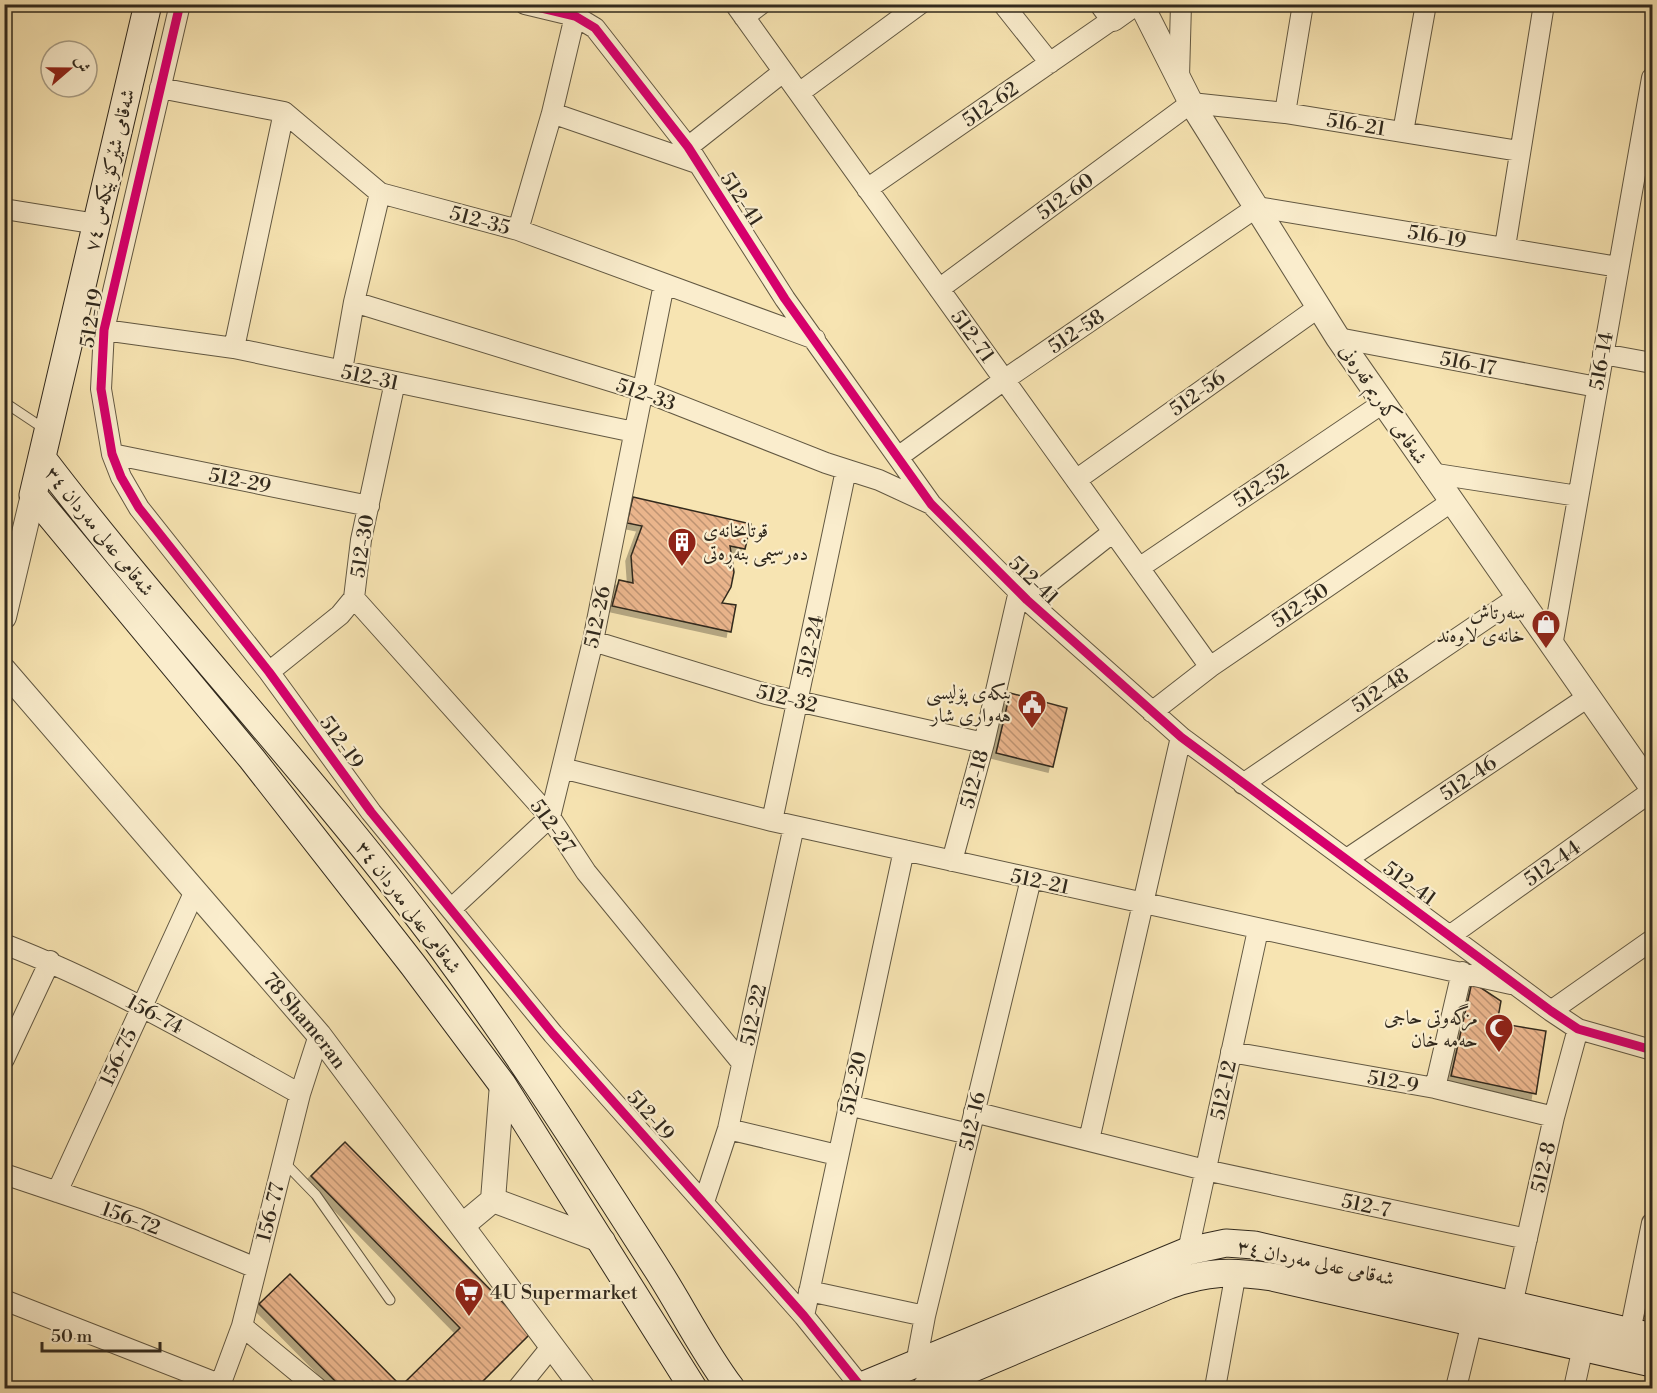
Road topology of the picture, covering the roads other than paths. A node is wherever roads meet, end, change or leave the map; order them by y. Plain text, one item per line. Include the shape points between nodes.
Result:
1 (148, 4) edge
2 (180, 4) edge
3 (525, 4) edge
4 (761, 4) edge
5 (920, 4) edge
6 (1003, 4) edge
7 (1134, 4) edge
8 (1141, 4) edge
9 (1181, 4) edge
10 (1303, 4) edge
11 (1426, 4) edge
12 (1544, 4) edge
13 (564, 10) edge
14 (739, 11) edge
15 (1107, 12) edge
16 (1050, 63) junction
17 (783, 72) junction
18 (1179, 77) junction
19 (1653, 78) edge
20 (160, 88) junction
21 (799, 93) junction
22 (1191, 103) junction
23 (285, 112) junction
24 (552, 113) junction
25 (1285, 113) junction
26 (1403, 132) junction
27 (1519, 151) junction
28 (692, 155) junction
29 (867, 189) junction
30 (380, 193) junction
31 (1257, 207) junction
32 (4, 209) edge
33 (97, 224) junction
34 (518, 230) junction
35 (1505, 247) junction
36 (1617, 267) junction
37 (664, 284) junction
38 (939, 289) junction
39 (354, 302) junction
40 (1319, 307) junction
41 (104, 330) junction
42 (1338, 338) junction
43 (816, 340) junction
44 (234, 348) junction
45 (1603, 354) junction
46 (1653, 363) edge
47 (342, 370) junction
48 (1004, 380) junction
49 (395, 382) junction
50 (1597, 387) junction
51 (643, 391) junction
52 (4, 402) edge
53 (1383, 403) junction
54 (48, 431) junction
55 (633, 432) junction
56 (112, 454) junction
57 (898, 457) junction
58 (42, 458) junction
59 (846, 470) junction
60 (1430, 473) junction
61 (1076, 480) junction
62 (33, 495) junction
63 (1578, 496) junction
64 (1451, 502) junction
65 (931, 504) junction
66 (369, 506) junction
67 (1113, 532) junction
68 (10, 568) edge
69 (1139, 568) junction
70 (1023, 595) junction
71 (1518, 597) junction
72 (354, 598) junction
73 (4, 616) edge
74 (593, 641) junction
75 (1552, 646) junction
76 (1210, 667) junction
77 (4, 670) edge
78 (269, 672) junction
79 (1588, 697) junction
80 (798, 701) junction
81 (1152, 712) junction
82 (1181, 737) junction
83 (984, 744) junction
84 (562, 768) junction
85 (1243, 784) junction
86 (1653, 790) edge
87 (550, 817) junction
88 (772, 821) junction
89 (794, 826) junction
90 (904, 850) junction
91 (1347, 859) junction
92 (952, 861) junction
93 (1031, 879) junction
94 (195, 891) junction
95 (1143, 906) junction
96 (451, 909) junction
97 (1258, 930) junction
98 (1451, 935) junction
99 (1653, 940) edge
100 (4, 944) edge
101 (50, 962) junction
102 (1462, 972) junction
103 (1520, 987) junction
104 (142, 1006) junction
105 (1551, 1011) junction
106 (1578, 1029) junction
107 (319, 1035) junction
108 (1653, 1050) edge
109 (1231, 1053) junction
110 (4, 1059) edge
111 (742, 1063) junction
112 (502, 1084) junction
113 (1435, 1088) junction
114 (300, 1094) junction
115 (848, 1105) junction
116 (974, 1112) junction
117 (1554, 1117) junction
118 (728, 1129) junction
119 (969, 1134) junction
120 (1089, 1140) junction
121 (837, 1155) junction
122 (283, 1161) junction
123 (1205, 1170) junction
124 (4, 1174) edge
125 (57, 1192) junction
126 (493, 1200) junction
127 (704, 1202) junction
128 (1653, 1223) edge
129 (463, 1225) junction
130 (1527, 1239) junction
131 (603, 1241) junction
132 (1188, 1251) junction
133 (256, 1268) junction
134 (1236, 1272) junction
135 (810, 1291) junction
136 (4, 1300) edge
137 (390, 1300) dead end
138 (1512, 1305) junction
139 (804, 1316) junction
140 (925, 1316) junction
141 (1472, 1322) junction
142 (242, 1326) junction
143 (1641, 1334) edge
144 (552, 1346) junction
145 (1583, 1347) junction
146 (1653, 1363) edge
147 (921, 1376) edge
148 (219, 1386) edge
149 (869, 1386) edge
150 (317, 1389) edge
151 (518, 1389) edge
152 (583, 1389) edge
153 (693, 1389) edge
154 (730, 1389) edge
155 (1215, 1389) edge
156 (1456, 1389) edge
157 (1574, 1389) edge

1 - 33 main road, شەقامی شێرکۆ بێکەس ٧٤
2 - 20 street, 512-19
3 - 13 street, 512-41
4 - 14 street
5 - 21 street
6 - 16 street
7 - 15 street
8 - 18 street, شەقامی کەریم قەرەنی
9 - 18 street
10 - 25 street
11 - 26 street
12 - 27 street
13 - 24 street
13 - 28 street, 512-41 via 595,28
14 - 17 street, 512-71
15 - 16 street, 512-62
16 - 29 street, 512-62
17 - 21 street, 512-71
17 - 28 street
18 - 22 street, شەقامی کەریم قەرەنی
19 - 36 street, 516-14
20 - 23 street, 512-35
20 - 41 street, 512-19
21 - 29 street, 512-71
22 - 25 street, 516-21
22 - 31 street, شەقامی کەریم قەرەنی
22 - 38 street, 512-60
23 - 30 street, 512-35
23 - 44 street
24 - 28 street
24 - 34 street
25 - 26 street, 516-21
26 - 27 street, 516-21
27 - 35 street
28 - 43 street, 512-41
29 - 38 street, 512-71
30 - 34 street, 512-35
30 - 39 street
31 - 35 street, 516-19
31 - 40 street, شەقامی کەریم قەرەنی
31 - 48 street, 512-58
32 - 33 street
33 - 54 main road, شەقامی شێرکۆ بێکەس ٧٤
34 - 37 street, 512-35
35 - 36 street, 516-19
36 - 45 street, 516-14
37 - 43 street, 512-35
37 - 51 street, 512-26
38 - 48 street, 512-71
39 - 47 street
39 - 51 street, 512-33
40 - 42 street, شەقامی کەریم قەرەنی
40 - 61 street, 512-56
41 - 44 street, 512-31
41 - 56 street, 512-19 via 101,389
42 - 50 street, 516-17
42 - 53 street, شەقامی کەریم قەرەنی
43 - 57 street, 512-41
44 - 47 street, 512-31
45 - 46 street
45 - 50 street, 516-14
47 - 49 street, 512-31
48 - 57 street, 512-58
48 - 61 street, 512-71
49 - 55 street, 512-31
49 - 66 street, 512-30
50 - 63 street, 516-14
51 - 55 street, 512-26
51 - 59 street, 512-33
52 - 54 lane
53 - 60 street, شەقامی کەریم قەرەنی
53 - 69 street, 512-52
54 - 58 main road, شەقامی شێرکۆ بێکەس ٧٤
55 - 74 street, 512-26
56 - 66 street, 512-29
56 - 78 street, 512-19 via 139,508
57 - 65 street, 512-41
58 - 62 main road, شەقامی شێرکۆ بێکەس ٧٤
58 - 154 main road, شەقامی عەلی مەردان ٣٤ via 433,936 517,1054 665,1281
59 - 65 street, 512-33
59 - 80 street, 512-24
60 - 63 street
60 - 64 street, شەقامی کەریم قەرەنی
61 - 67 street, 512-71
62 - 68 street, شەقامی شێرکۆ بێکەس ٧٤
62 - 112 main road, شەقامی عەلی مەردان ٣٤ via 252,759
63 - 75 street, 516-14
64 - 71 street, شەقامی کەریم قەرەنی
64 - 76 street, 512-50
65 - 70 street, 512-41
66 - 72 street, 512-30
67 - 69 street, 512-71
67 - 70 street
68 - 73 street, شەقامی شێرکۆ بێکەس ٧٤
69 - 76 street, 512-71
70 - 81 street, 512-41
70 - 83 street, 512-18
71 - 75 street, شەقامی کەریم قەرەنی
71 - 85 street, 512-48
72 - 78 street, 512-30 via 340,615
72 - 87 street, 512-27
74 - 80 street, 512-32
74 - 84 street, 512-26
75 - 79 street, شەقامی کەریم قەرەنی
76 - 81 street, 512-50
77 - 94 street, 78 Shameran
78 - 96 street, 512-19 via 371,812
79 - 86 street, شەقامی کەریم قەرەنی
79 - 91 street, 512-46
80 - 83 street, 512-32
80 - 88 street, 512-24
81 - 82 street, 512-41
82 - 85 street, 512-41
82 - 95 street
83 - 92 street, 512-18
84 - 87 street, 512-26
84 - 88 street, 512-21
85 - 91 street, 512-41
86 - 98 street, 512-44
87 - 96 street
87 - 111 street, 512-27 via 586,872
88 - 89 street, 512-21
89 - 90 street, 512-21
89 - 111 street, 512-22
90 - 92 street, 512-21
90 - 115 street, 512-20
91 - 98 street, 512-41
92 - 93 street, 512-21
93 - 95 street, 512-21
93 - 116 street, 512-16
94 - 104 street, 156-75
94 - 107 street, 78 Shameran
95 - 97 street, 512-21
95 - 120 street
96 - 127 street, 512-19 via 553,1034
97 - 102 street, 512-21
97 - 109 street, 512-12
98 - 103 street, 512-41
99 - 105 street
100 - 101 street, 156-74
101 - 104 street, 156-74
101 - 110 street
102 - 103 street, 512-21
102 - 113 street
103 - 105 street, 512-41
104 - 114 street, 156-74
104 - 125 street, 156-75
105 - 106 street, 512-41
106 - 108 street, 512-41
106 - 117 street, 512-8
107 - 114 street, 156-77
107 - 129 street, 78 Shameran
109 - 113 street, 512-9
109 - 123 street, 512-12
111 - 118 street, 512-22
112 - 126 street
112 - 131 main road, شەقامی عەلی مەردان ٣٤
113 - 117 street, 512-9
114 - 122 street, 156-77
115 - 119 street
115 - 121 street, 512-20
116 - 119 street, 512-16
116 - 120 street, 512-7
117 - 130 street, 512-8
118 - 121 street
118 - 127 street, 512-22
119 - 140 street, 512-16
120 - 123 street, 512-7
121 - 135 street, 512-20
122 - 133 street, 156-77
122 - 137 lane via 316,1195
123 - 130 street, 512-7
123 - 132 street, 512-12
124 - 125 street, 156-72
125 - 133 street, 156-72 via 138,1219
126 - 129 street
126 - 131 street
127 - 139 street, 512-19
128 - 143 street
129 - 144 street, 78 Shameran
130 - 138 street, 512-8
131 - 153 main road, شەقامی عەلی مەردان ٣٤
132 - 138 main road, شەقامی عەلی مەردان ٣٤ via 1226,1243 1247,1244
132 - 147 main road, شەقامی عەلی مەردان ٣٤
133 - 142 street, 156-77
134 - 141 main road, شەقامی عەلی مەردان ٣٤
134 - 147 main road, شەقامی عەلی مەردان ٣٤ via 1207,1273 1169,1285
134 - 155 street
135 - 139 street, 512-20
135 - 140 street
136 - 148 street
138 - 143 main road, شەقامی عەلی مەردان ٣٤
139 - 149 street, 512-19
140 - 147 street, 512-16
141 - 145 main road, شەقامی عەلی مەردان ٣٤
141 - 156 street
142 - 148 street, 156-77
142 - 150 street
144 - 151 street
144 - 152 street, 78 Shameran
145 - 146 main road, شەقامی عەلی مەردان ٣٤
145 - 157 street
147 - 149 main road, شەقامی عەلی مەردان ٣٤

